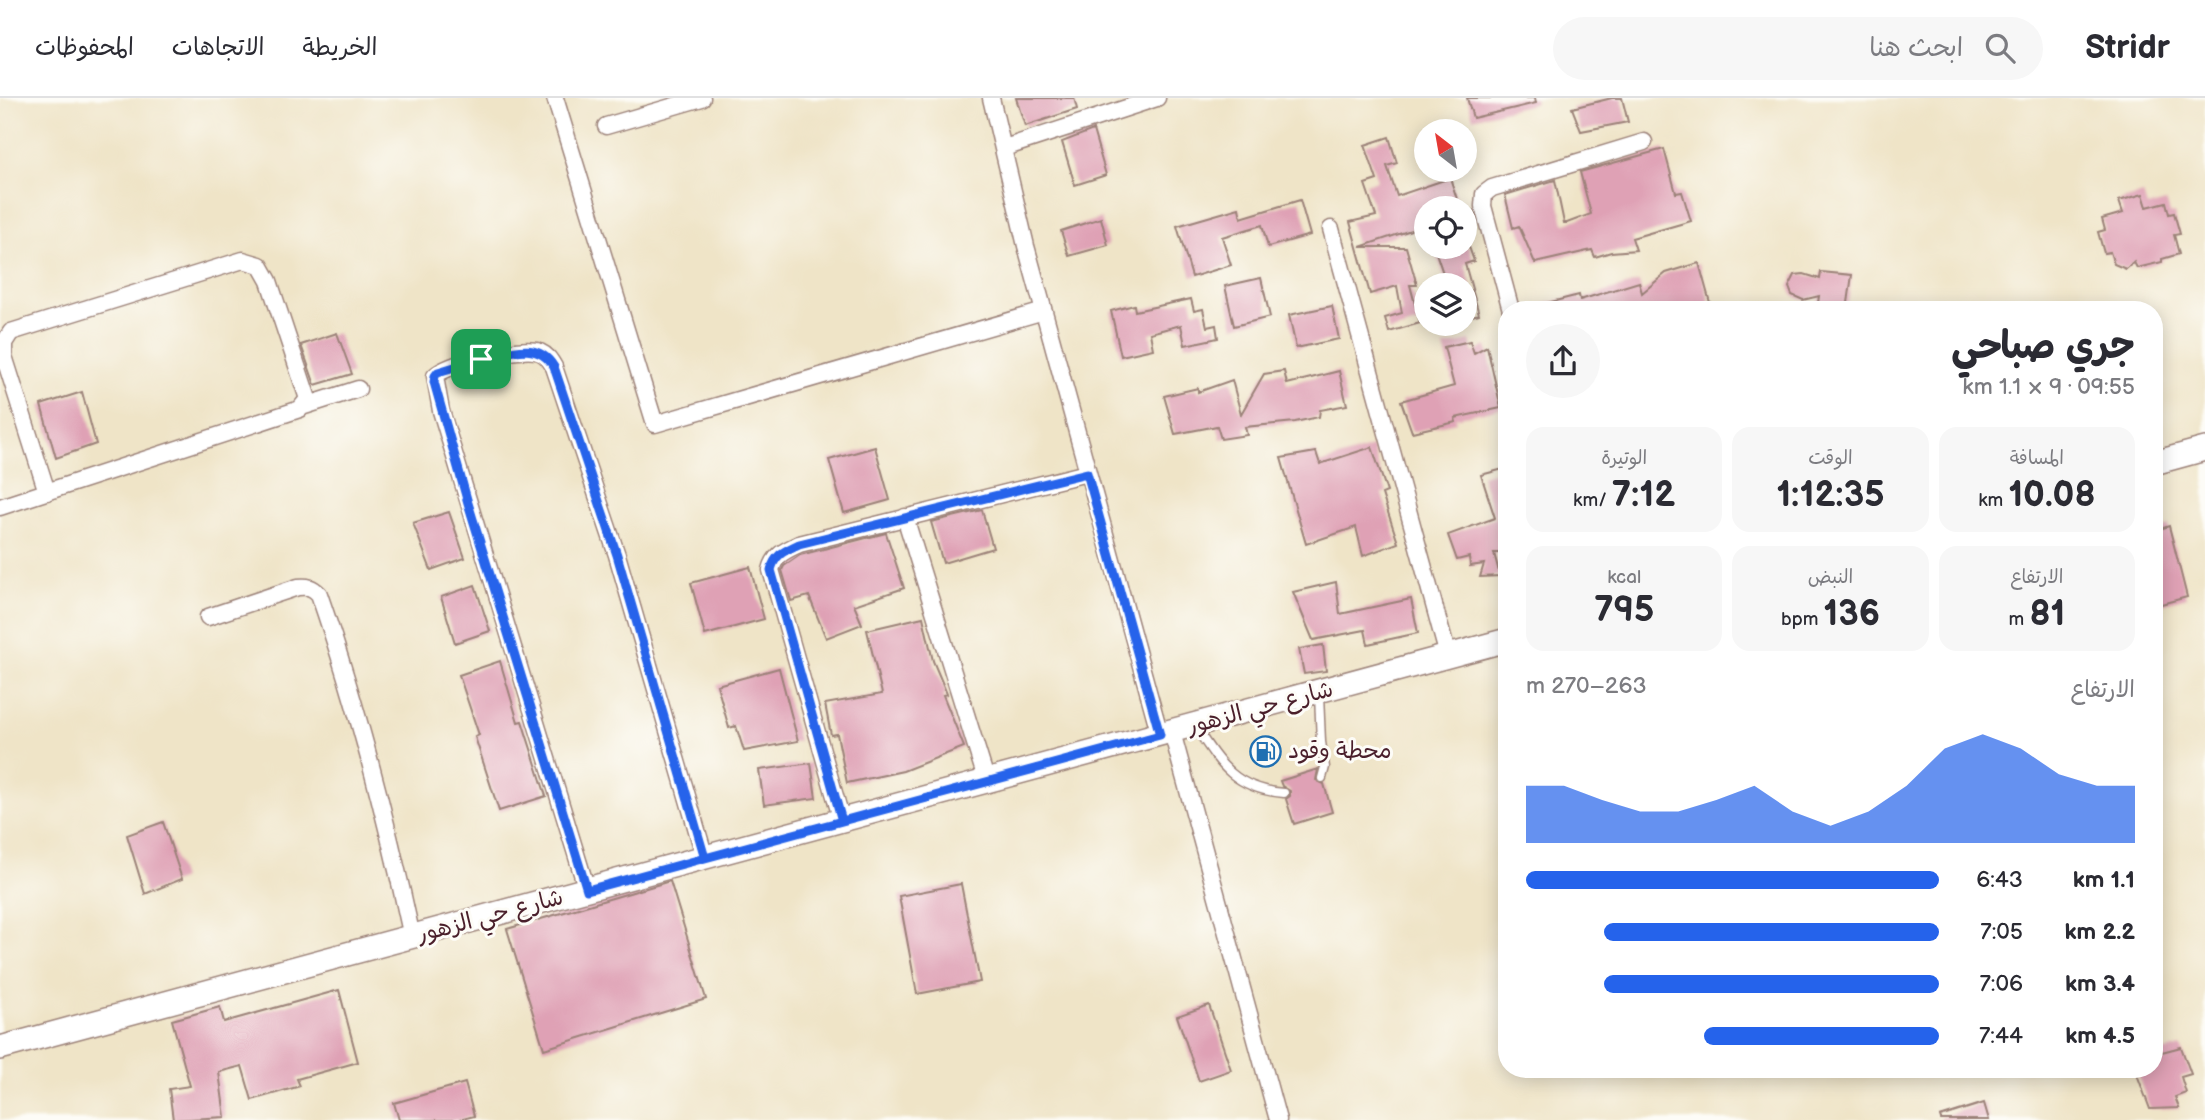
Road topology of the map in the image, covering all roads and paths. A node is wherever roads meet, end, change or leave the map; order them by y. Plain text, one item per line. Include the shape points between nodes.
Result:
1 (555, 98) edge
2 (702, 98) edge
3 (991, 98) edge
4 (1157, 98) edge
5 (606, 126) dead end
6 (1644, 142) dead end
7 (1004, 148) junction
8 (1331, 229) dead end
9 (1509, 301) edge
10 (1044, 311) junction
11 (358, 389) dead end
12 (305, 406) junction
13 (2205, 449) edge
14 (2163, 461) edge
15 (1087, 473) junction
16 (47, 492) junction
17 (0, 507) edge
18 (905, 517) junction
19 (208, 617) dead end
20 (1498, 642) edge
21 (1448, 656) junction
22 (1319, 692) junction
23 (1195, 726) junction
24 (1166, 734) junction
25 (1322, 778) dead end
26 (987, 782) junction
27 (1284, 793) dead end
28 (842, 821) junction
29 (705, 858) junction
30 (587, 890) junction
31 (412, 937) junction
32 (0, 1048) edge
33 (1278, 1120) edge

1 - 10 street via 655,424
2 - 5 street
3 - 7 street
4 - 7 street
6 - 9 street via 1484,194 1483,206
7 - 10 street
8 - 21 street
10 - 15 street
11 - 12 street
12 - 16 street
12 - 16 street via 307,399 269,281 260,265 243,260 11,332 4,343 4,356
13 - 14 street
15 - 18 street
15 - 24 street
16 - 17 street
18 - 26 street
18 - 28 street via 799,544 781,552 771,570
19 - 31 street via 298,587 314,588 319,594 356,704
20 - 21 street, شارع حي الزهور
21 - 22 street, شارع حي الزهور
22 - 23 street, شارع حي الزهور
22 - 25 lane
23 - 24 street, شارع حي الزهور
23 - 27 lane via 1217,759 1245,785
24 - 26 street, شارع حي الزهور
24 - 33 street
26 - 28 street, شارع حي الزهور
28 - 29 street, شارع حي الزهور
29 - 30 street, شارع حي الزهور
29 - 30 street via 617,555 554,367 548,356 537,350 459,365 435,376 441,411
30 - 31 street, شارع حي الزهور
31 - 32 street, شارع حي الزهور

